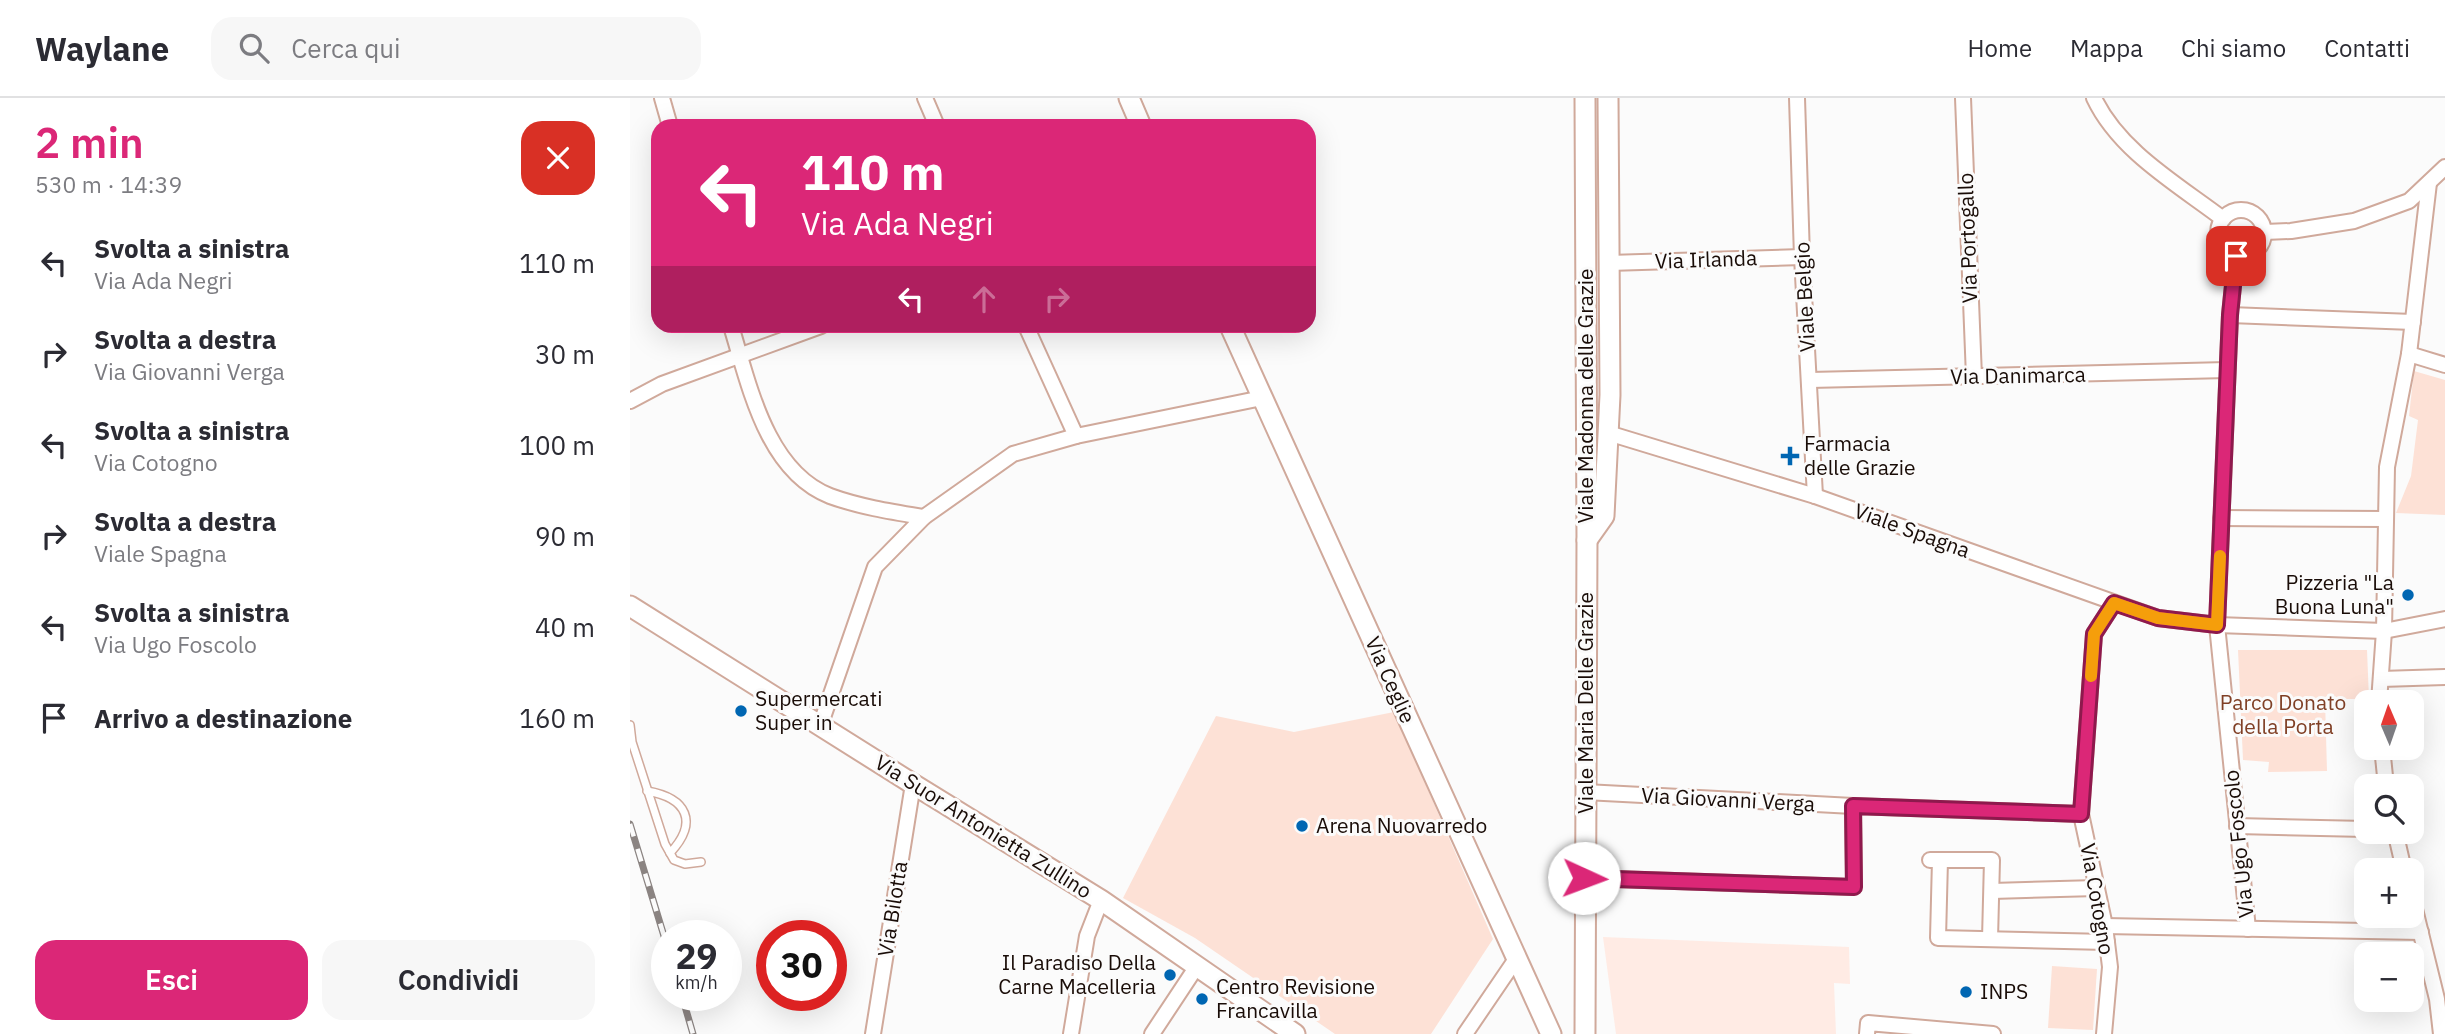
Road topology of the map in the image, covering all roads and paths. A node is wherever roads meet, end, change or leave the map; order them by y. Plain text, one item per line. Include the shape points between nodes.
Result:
1 (662, 98) edge
2 (925, 98) edge
3 (1129, 98) edge
4 (1584, 98) edge
5 (1608, 98) edge
6 (1797, 98) edge
7 (1963, 98) edge
8 (2094, 98) edge
9 (668, 119) edge
10 (934, 119) edge
11 (1138, 119) edge
12 (2445, 167) edge
13 (2429, 183) junction
14 (2223, 219) junction
15 (2264, 232) junction
16 (2236, 256) junction
17 (1802, 257) junction
18 (1609, 263) junction
19 (2230, 315) junction
20 (2413, 322) junction
21 (733, 333) edge
22 (801, 333) edge
23 (1029, 333) edge
24 (1233, 333) edge
25 (740, 354) junction
26 (2409, 354) junction
27 (2445, 365) edge
28 (2227, 370) junction
29 (1973, 377) junction
30 (1810, 380) junction
31 (1262, 398) junction
32 (630, 401) edge
33 (1608, 433) junction
34 (1076, 436) junction
35 (1815, 496) junction
36 (924, 517) junction
37 (2221, 518) junction
38 (2386, 519) junction
39 (1587, 540) junction
40 (2114, 603) junction
41 (630, 606) edge
42 (2445, 619) edge
43 (2217, 625) junction
44 (2384, 631) junction
45 (2445, 677) edge
46 (2381, 678) junction
47 (2380, 690) edge
48 (630, 725) edge
49 (820, 726) junction
50 (913, 784) junction
51 (647, 791) junction
52 (1585, 792) junction
53 (1853, 806) junction
54 (2081, 814) junction
55 (2237, 826) junction
56 (2354, 829) edge
57 (670, 853) junction
58 (701, 862) dead end
59 (1584, 878) junction
60 (2097, 888) junction
61 (1993, 891) junction
62 (1101, 900) junction
63 (2105, 926) junction
64 (2420, 928) edge
65 (2248, 929) junction
66 (2421, 932) junction
67 (1990, 939) junction
68 (2107, 942) junction
69 (1516, 959) junction
70 (1197, 966) junction
71 (1285, 1031) edge
72 (1548, 1032) edge
73 (873, 1034) edge
74 (1072, 1034) edge
75 (1152, 1034) edge
76 (1465, 1034) edge
77 (1585, 1034) edge
78 (1867, 1034) edge
79 (1993, 1034) edge
80 (2104, 1034) edge
81 (2441, 1034) edge

1 - 9 street
2 - 10 street
3 - 11 main road
4 - 39 main road, Viale Madonna delle Grazie
5 - 18 main road, Viale Madonna delle Grazie
6 - 17 street, Viale Belgio
7 - 29 street, Via Portogallo
8 - 14 street via 2131,148
12 - 13 street
13 - 15 street via 2409,201 2354,220
13 - 20 street
14 - 15 street via 2240,209 2252,212
14 - 16 street via 2217,234 2221,246
15 - 16 street via 2262,244 2253,253
16 - 19 street, Via Ugo Foscolo
17 - 18 street, Via Irlanda
17 - 30 street, Viale Belgio
18 - 33 main road, Viale Madonna delle Grazie
19 - 20 street
19 - 28 street, Via Ugo Foscolo
20 - 26 street
21 - 25 street
22 - 25 street
23 - 34 street
24 - 31 main road, Via Ceglie
25 - 32 street
25 - 36 street via 776,449 799,476 828,495
26 - 27 street
26 - 38 street via 2387,467
28 - 29 street, Via Danimarca
28 - 37 street, Via Ugo Foscolo
29 - 30 street, Via Danimarca
30 - 35 street, Viale Belgio
31 - 34 street
31 - 69 main road, Via Ceglie
33 - 35 street, Viale Spagna
33 - 39 main road, Viale Madonna delle Grazie via 1604,516
34 - 36 street via 1013,454
35 - 40 street, Viale Spagna
36 - 49 street via 875,567
37 - 38 street
37 - 43 street, Via Ugo Foscolo
38 - 44 street
39 - 52 main road, Viale Maria Delle Grazie
40 - 43 street, Viale Spagna via 2158,618
40 - 54 street, Via Cotogno via 2094,634
41 - 49 main road, Via Suor Antonietta Zullino
42 - 44 street, Viale Spagna
43 - 44 street, Viale Spagna
43 - 55 street, Via Ugo Foscolo
44 - 46 street
45 - 46 street
46 - 47 street
48 - 51 lane
49 - 50 main road, Via Suor Antonietta Zullino
50 - 62 main road, Via Suor Antonietta Zullino
50 - 73 street, Via Bilotta
51 - 57 lane
51 - 57 lane via 673,800 687,821 686,832
52 - 53 street, Via Giovanni Verga
52 - 59 main road, Viale Maria Delle Grazie
53 - 54 street, Via Giovanni Verga
53 - 59 street via 1854,887
54 - 60 street, Via Cotogno
55 - 56 street
55 - 65 street, Via Ugo Foscolo
57 - 58 lane via 685,864
59 - 77 main road, Viale Maria Delle Grazie
60 - 61 street
60 - 63 street, Via Cotogno
61 - 67 street
61 - 67 street via 1992,860 1935,860 1938,938
62 - 70 main road, Via Suor Antonietta Zullino
62 - 74 street via 1087,936
63 - 65 street
63 - 68 street, Via Cotogno
64 - 66 street
65 - 66 street
66 - 81 street
67 - 68 street
68 - 80 street, Via Cotogno via 2110,967
69 - 72 main road, Via Ceglie
69 - 76 street
70 - 71 main road, Via Suor Antonietta Zullino
70 - 75 street
78 - 79 street via 1868,1023

